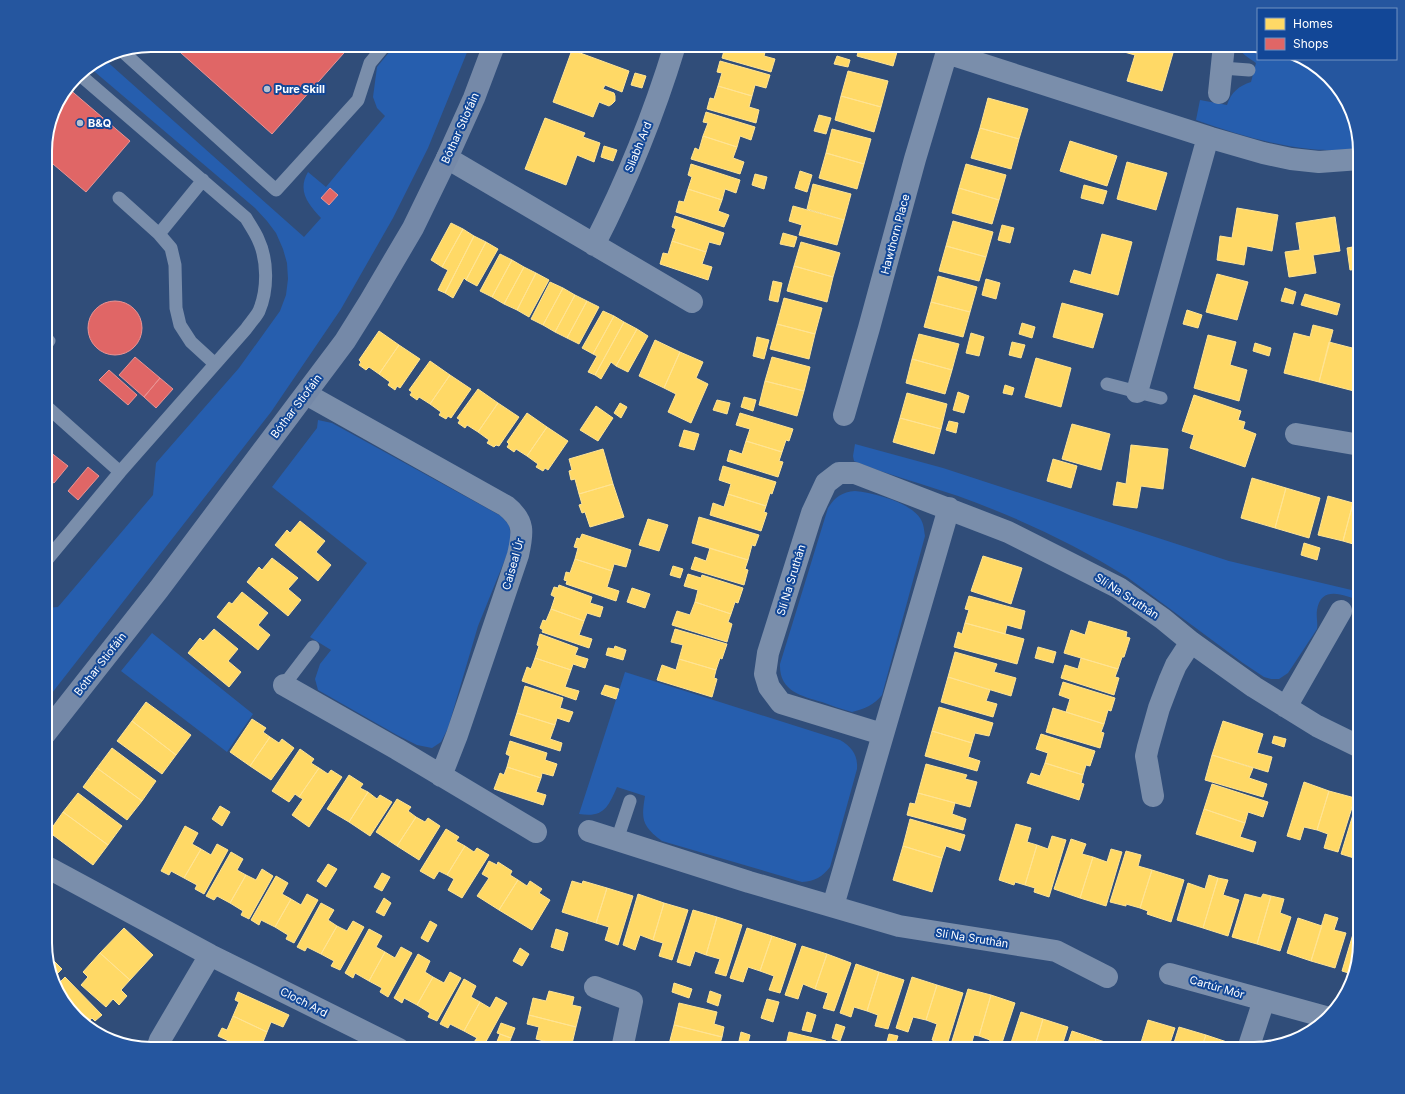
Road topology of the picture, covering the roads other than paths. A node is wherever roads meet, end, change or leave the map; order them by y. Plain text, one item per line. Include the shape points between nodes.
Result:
1 (379, 52) edge
2 (491, 52) edge
3 (673, 52) edge
4 (947, 52) edge
5 (957, 52) edge
6 (1223, 52) edge
7 (126, 55) edge
8 (1222, 68) junction
9 (1248, 70) dead end
10 (84, 78) edge
11 (1219, 93) dead end
12 (1208, 137) junction
13 (447, 158) junction
14 (1353, 160) edge
15 (203, 180) junction
16 (119, 198) dead end
17 (159, 234) junction
18 (594, 245) junction
19 (692, 302) dead end
20 (215, 364) junction
21 (1107, 384) dead end
22 (1137, 392) junction
23 (306, 394) junction
24 (1161, 398) dead end
25 (52, 411) edge
26 (844, 415) dead end
27 (1296, 434) dead end
28 (1353, 444) edge
29 (120, 472) junction
30 (949, 508) junction
31 (52, 545) edge
32 (1341, 611) dead end
33 (1192, 642) junction
34 (313, 647) dead end
35 (284, 685) joint
36 (1286, 707) junction
37 (52, 725) edge
38 (882, 734) junction
39 (1353, 744) edge
40 (441, 776) junction
41 (1153, 796) dead end
42 (630, 801) dead end
43 (588, 831) dead end
44 (536, 832) dead end
45 (617, 840) junction
46 (52, 870) edge
47 (833, 906) junction
48 (210, 956) junction
49 (1170, 974) dead end
50 (1108, 977) dead end
51 (594, 987) dead end
52 (1264, 1000) junction
53 (1321, 1016) edge
54 (156, 1042) edge
55 (385, 1042) edge
56 (623, 1042) edge
57 (1250, 1042) edge

1 - 7 lane via 370,63 358,100 276,190
2 - 13 street, Bóthar Stiofáin
3 - 18 street, Sliabh Ard via 645,132 614,206
4 - 26 street, Hawthorn Place
5 - 12 street, Hawthorn Place
6 - 8 street
8 - 9 lane
8 - 11 street
10 - 15 lane
12 - 14 street, Hawthorn Place via 1291,159 1319,162
12 - 22 street
13 - 18 street
13 - 23 street, Bóthar Stiofáin via 413,228 370,301
15 - 17 lane
15 - 20 lane via 246,218 259,240 266,280 258,312
16 - 17 lane
17 - 20 lane via 171,248 175,265 176,308 180,325 191,342
18 - 19 street
20 - 29 lane
21 - 22 lane
22 - 24 lane
23 - 37 street, Bóthar Stiofáin via 159,589
23 - 40 street, Caiseal Úr via 506,506 514,512 522,527 518,555
25 - 29 lane
27 - 28 street
29 - 31 lane
30 - 33 street, Slí Na Sruthán via 1008,532 1119,588
30 - 38 street
30 - 38 street, Slí Na Sruthán via 855,473 839,473 826,483 812,513 768,653 765,674 769,687 781,702
32 - 36 street
33 - 36 street, Slí Na Sruthán
33 - 41 street via 1170,678 1148,747 1146,756
34 - 35 lane
35 - 40 street
36 - 39 street, Slí Na Sruthán
38 - 47 street
40 - 44 street
42 - 45 lane
43 - 45 street, Slí Na Sruthán
45 - 47 street, Slí Na Sruthán
46 - 48 street, Cloch Ard
47 - 50 street, Slí Na Sruthán via 899,926 1056,951
48 - 54 street
48 - 55 street, Cloch Ard
49 - 52 street, Cartúr Mór
51 - 56 street via 632,1001
52 - 53 street, Cartúr Mór
52 - 57 street

